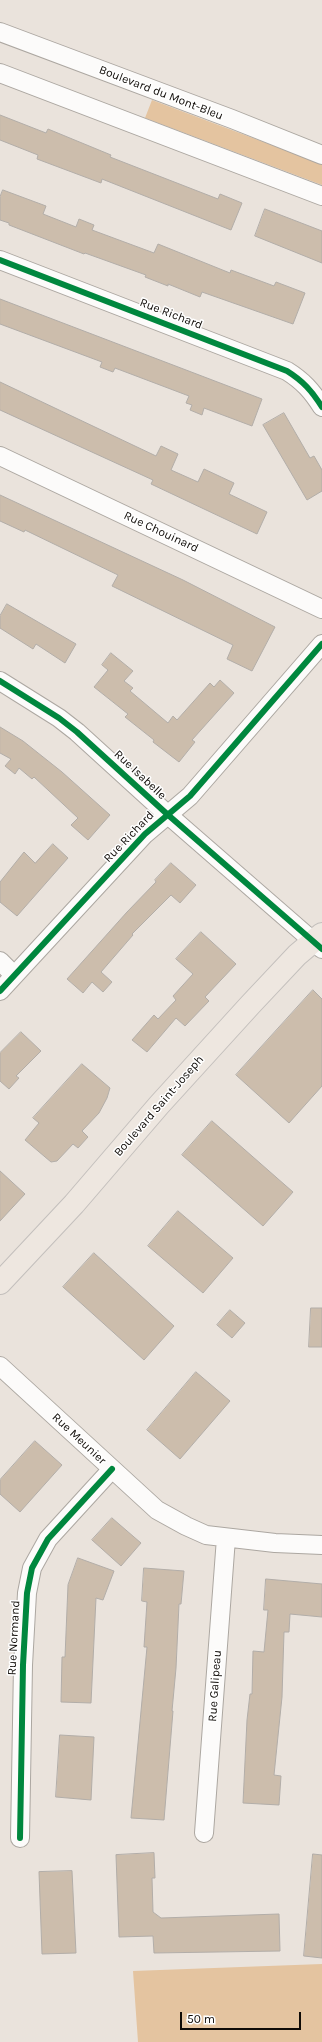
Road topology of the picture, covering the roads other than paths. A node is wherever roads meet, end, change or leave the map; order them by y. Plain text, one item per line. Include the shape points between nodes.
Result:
1 (0, 32) edge
2 (0, 73) edge
3 (322, 156) edge
4 (322, 196) edge
5 (0, 260) edge
6 (322, 407) edge
7 (0, 456) edge
8 (322, 609) edge
9 (322, 644) edge
10 (0, 681) edge
11 (167, 814) junction
12 (319, 941) edge
13 (0, 961) edge
14 (14, 975) junction
15 (0, 991) edge
16 (0, 1283) edge
17 (0, 1366) edge
18 (112, 1469) junction
19 (226, 1538) junction
20 (322, 1545) edge
21 (204, 1833) dead end
22 (20, 1838) dead end

1 - 3 street, Boulevard du Mont-Bleu via 232,119
2 - 4 street
5 - 6 street, Rue Richard via 287,371 312,390
7 - 8 street, Rue Chouinard
9 - 11 street, Rue Richard via 190,796
10 - 11 street, Rue Isabelle via 77,732
11 - 12 street, Rue Isabelle
11 - 14 street, Rue Richard via 145,834
12 - 16 main road, Boulevard Saint-Joseph via 297,955 244,1011 74,1204
13 - 14 street
14 - 15 street, Rue Richard
17 - 18 street, Rue Meunier
18 - 19 street, Rue Meunier via 157,1510 206,1535
18 - 22 street, Rue Normand via 48,1539 32,1568 27,1593 23,1665
19 - 20 street, Rue Meunier
19 - 21 street, Rue Galipeau

